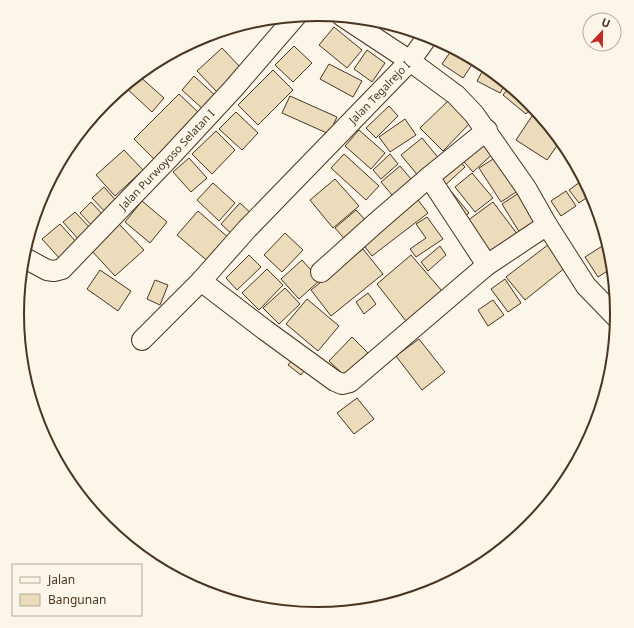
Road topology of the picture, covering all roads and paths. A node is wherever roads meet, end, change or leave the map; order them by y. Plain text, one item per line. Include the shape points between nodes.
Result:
1 (290, 23) edge
2 (354, 24) edge
3 (424, 41) edge
4 (410, 61) junction
5 (486, 130) junction
6 (429, 177) junction
7 (547, 225) junction
8 (29, 260) edge
9 (487, 265) junction
10 (321, 272) dead end
11 (201, 281) junction
12 (610, 311) edge
13 (142, 340) dead end

1 - 8 street, Jalan Purwoyoso Selatan I via 233,89 62,269 47,270
2 - 4 street
3 - 4 street
4 - 5 street, Jalan Tegalrejo I via 456,95
4 - 11 street, Jalan Tegalrejo I
5 - 6 street
5 - 7 street, Jalan Tegalrejo I via 526,188
6 - 9 street
6 - 10 street
7 - 9 street
7 - 12 street, Jalan Tegalrejo I via 586,286
9 - 11 street via 350,382 342,384 322,372
11 - 13 street, Jalan Tegalrejo I

